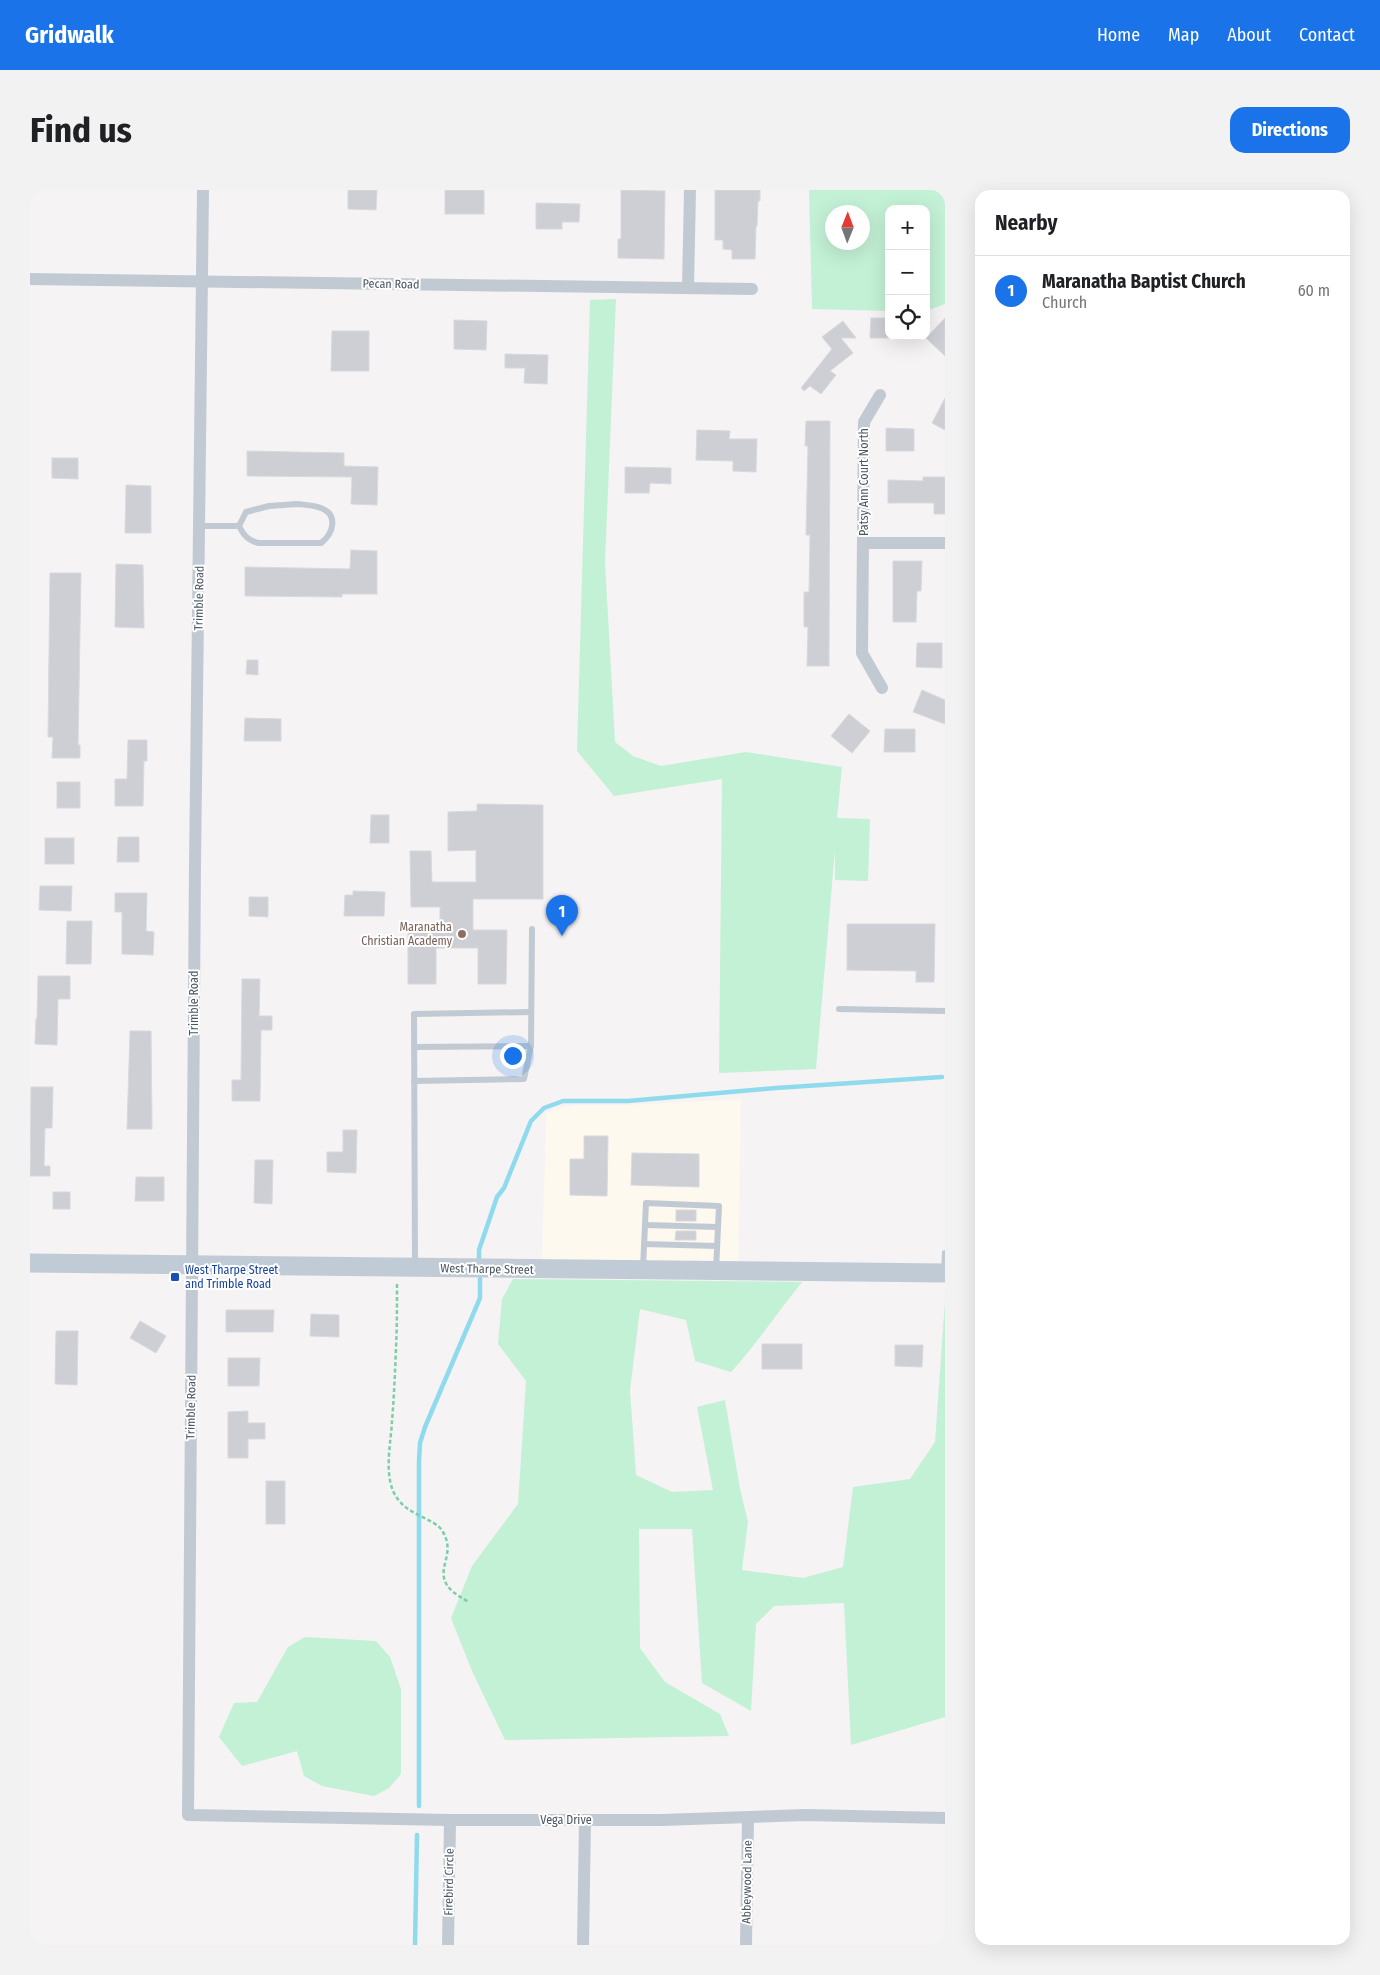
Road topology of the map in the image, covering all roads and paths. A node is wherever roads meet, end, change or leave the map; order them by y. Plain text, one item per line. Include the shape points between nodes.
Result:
1 (203, 190) edge
2 (690, 190) edge
3 (30, 279) edge
4 (202, 281) junction
5 (688, 288) junction
6 (752, 289) dead end
7 (880, 395) dead end
8 (200, 526) junction
9 (239, 526) junction
10 (864, 543) junction
11 (945, 543) edge
12 (882, 688) dead end
13 (532, 929) dead end
14 (839, 1009) dead end
15 (945, 1011) edge
16 (531, 1012) junction
17 (531, 1046) junction
18 (414, 1047) junction
19 (414, 1081) junction
20 (645, 1225) junction
21 (718, 1227) junction
22 (644, 1244) junction
23 (717, 1246) junction
24 (945, 1253) edge
25 (30, 1264) edge
26 (192, 1266) junction
27 (406, 1268) junction
28 (643, 1270) junction
29 (716, 1271) junction
30 (945, 1273) edge
31 (468, 1602) dead end
32 (188, 1815) joint
33 (748, 1818) junction
34 (945, 1818) edge
35 (450, 1820) junction
36 (585, 1820) junction
37 (448, 1945) edge
38 (583, 1945) edge
39 (746, 1945) edge

1 - 4 street, Trimble Road
2 - 5 street
3 - 4 street, Pecan Road
4 - 5 street, Pecan Road
4 - 8 street, Trimble Road
5 - 6 street, Pecan Road
7 - 10 street, Patsy Ann Court North via 864,422
8 - 9 lane
8 - 26 street, Trimble Road
9 - 9 lane via 249,540 258,543 313,544 328,538 333,525 324,509 297,504 251,510 242,517
10 - 11 street
10 - 12 street, Patsy Ann Court North via 862,653
13 - 16 lane
14 - 15 lane
16 - 17 lane
16 - 18 lane via 414,1014
17 - 18 lane
17 - 19 lane via 524,1079
18 - 19 lane
19 - 27 lane
20 - 21 lane
20 - 21 lane via 646,1203 719,1206
20 - 22 lane
21 - 23 lane
22 - 23 lane
22 - 28 lane
23 - 29 lane
24 - 30 lane
25 - 26 main road, West Tharpe Street
26 - 27 main road, West Tharpe Street
26 - 32 street, Trimble Road
27 - 28 main road, West Tharpe Street
27 - 31 path via 396,1345 390,1479 400,1503 443,1530 447,1542 446,1587
28 - 29 main road, West Tharpe Street
29 - 30 main road, West Tharpe Street
32 - 35 street, Vega Drive
33 - 34 street, Vega Drive via 805,1815
33 - 36 street, Vega Drive
33 - 39 street, Abbeywood Lane
35 - 36 street, Vega Drive
35 - 37 street, Firebird Circle
36 - 38 street

